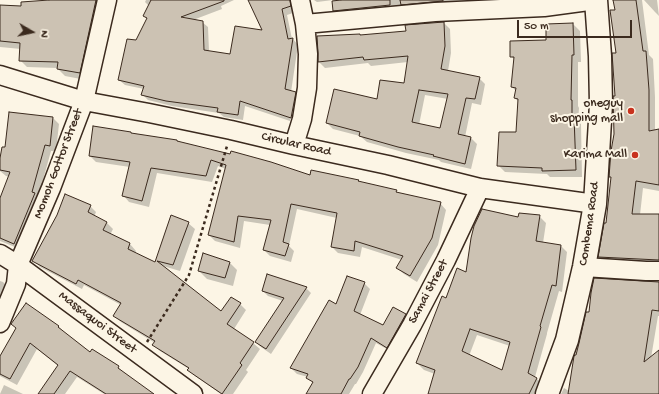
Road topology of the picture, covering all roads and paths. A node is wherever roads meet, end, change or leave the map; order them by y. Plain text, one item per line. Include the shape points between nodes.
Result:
1 (107, 0) edge
2 (300, 0) edge
3 (596, 0) edge
4 (305, 24) junction
5 (0, 75) edge
6 (84, 101) junction
7 (231, 130) junction
8 (294, 145) junction
9 (480, 188) junction
10 (595, 204) junction
11 (0, 254) edge
12 (18, 265) junction
13 (584, 266) junction
14 (659, 271) edge
15 (0, 323) edge
16 (139, 355) junction
17 (193, 394) edge
18 (372, 394) edge
19 (547, 394) edge

1 - 6 street, Momoh Gottor Street
2 - 4 street
3 - 4 street via 544,7 435,12
3 - 10 street, Combema Road via 601,104
4 - 8 street via 308,54 307,88 302,119
5 - 6 street, Circular Road
6 - 7 street, Circular Road
6 - 12 street, Momoh Gottor Street
7 - 8 street, Circular Road
7 - 16 path via 189,275
8 - 9 street, Circular Road
9 - 10 street, Circular Road
9 - 18 street, Samai Street via 412,325
10 - 13 street, Combema Road
11 - 12 street, Massaquoi Street
12 - 15 street, Momoh Gottor Street via 16,284
12 - 16 street, Massaquoi Street
13 - 14 street
13 - 19 street, Combema Road via 567,340
16 - 17 street, Massaquoi Street

